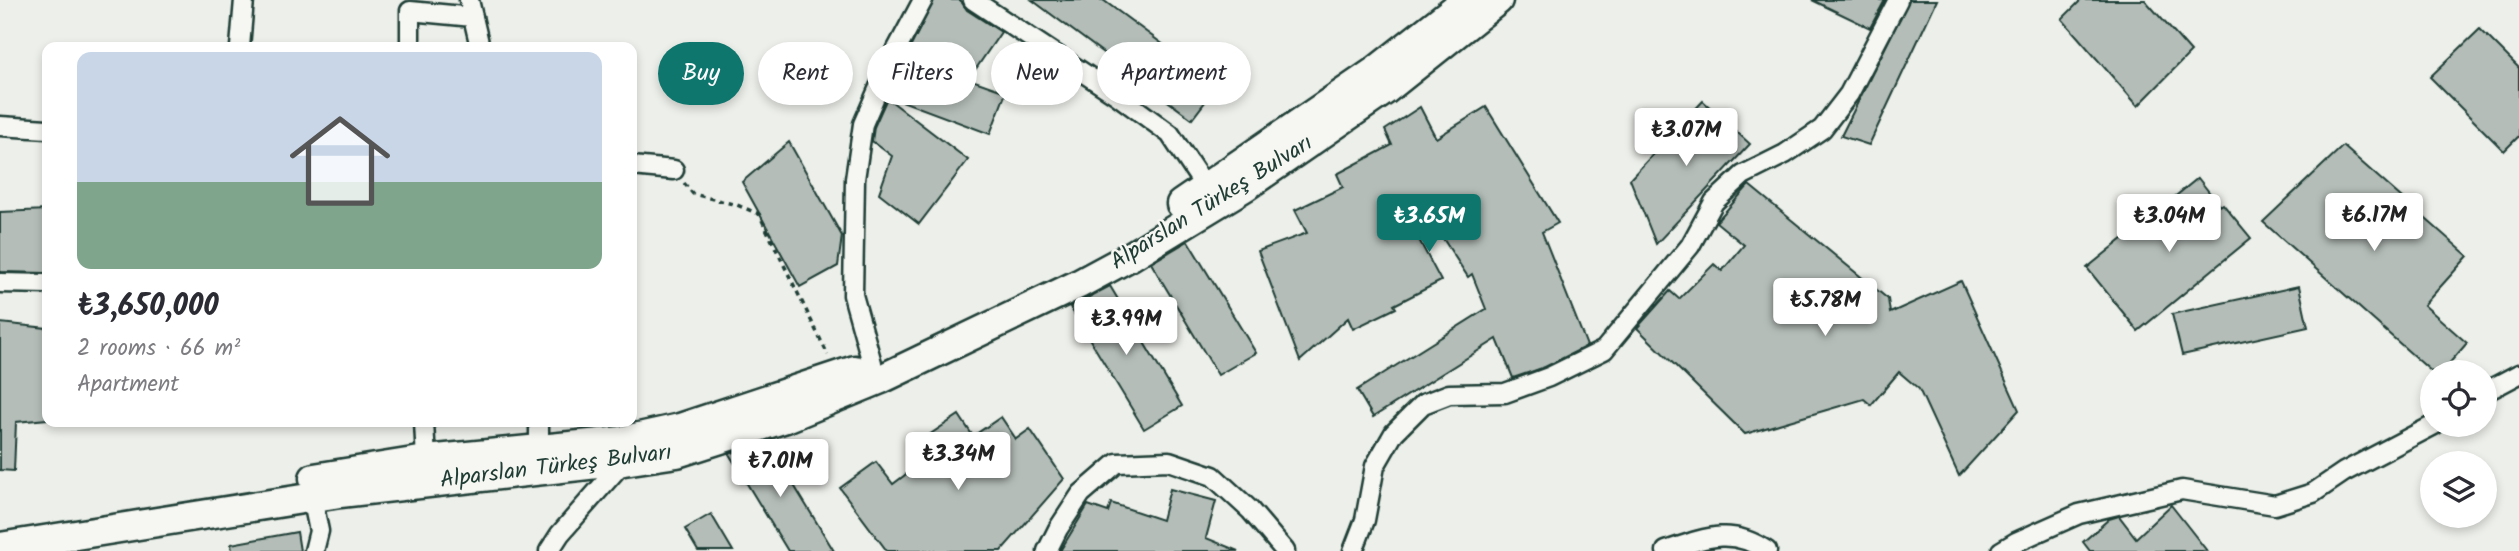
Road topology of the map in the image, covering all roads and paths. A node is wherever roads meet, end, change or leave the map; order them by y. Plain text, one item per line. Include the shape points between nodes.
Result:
1 (244, 0) edge
2 (923, 0) edge
3 (973, 0) edge
4 (1466, 0) edge
5 (1498, 0) edge
6 (1898, 0) edge
7 (471, 9) edge
8 (240, 42) edge
9 (410, 42) edge
10 (480, 42) edge
11 (0, 126) edge
12 (42, 129) edge
13 (637, 166) edge
14 (674, 170) joint
15 (1206, 188) junction
16 (0, 283) edge
17 (42, 284) edge
18 (872, 363) junction
19 (2519, 374) edge
20 (839, 377) junction
21 (2497, 386) edge
22 (424, 427) edge
23 (2420, 432) edge
24 (539, 435) edge
25 (426, 460) junction
26 (624, 461) junction
27 (312, 497) junction
28 (0, 528) edge
29 (18, 547) edge
30 (314, 551) edge
31 (550, 551) edge
32 (1046, 551) edge
33 (1285, 551) edge
34 (1353, 551) edge
35 (1666, 551) edge
36 (1767, 551) edge
37 (2001, 551) edge

1 - 8 street
2 - 18 street via 863,124 855,179 853,295
3 - 15 street via 1170,134
4 - 15 main road, Alparslan Türkeş Bulvarı via 1377,70
5 - 26 main road, Alparslan Türkeş Bulvarı via 1384,91 1247,186 1079,284 881,379 786,418 677,453
6 - 34 street via 1849,94 1822,129 1743,175 1714,202 1690,246 1604,350 1505,393 1449,394 1423,404 1395,433 1376,466
7 - 9 street via 410,11
7 - 10 street
11 - 12 street
13 - 14 street
14 - 20 path via 693,194 760,214
15 - 18 main road, Alparslan Türkeş Bulvarı via 1007,301
16 - 17 street
18 - 20 main road, Alparslan Türkeş Bulvarı
19 - 21 street
20 - 24 main road, Alparslan Türkeş Bulvarı via 680,428 621,441
22 - 25 street
23 - 37 street via 2344,471 2313,493 2275,505 2182,490 2079,514
24 - 25 main road, Alparslan Türkeş Bulvarı
25 - 28 main road, Alparslan Türkeş Bulvarı
26 - 27 main road, Alparslan Türkeş Bulvarı
26 - 31 street
27 - 29 main road, Alparslan Türkeş Bulvarı
27 - 30 street via 318,531
32 - 33 street via 1081,494 1117,463 1169,461 1213,477 1251,510
35 - 36 street via 1707,537 1736,536

